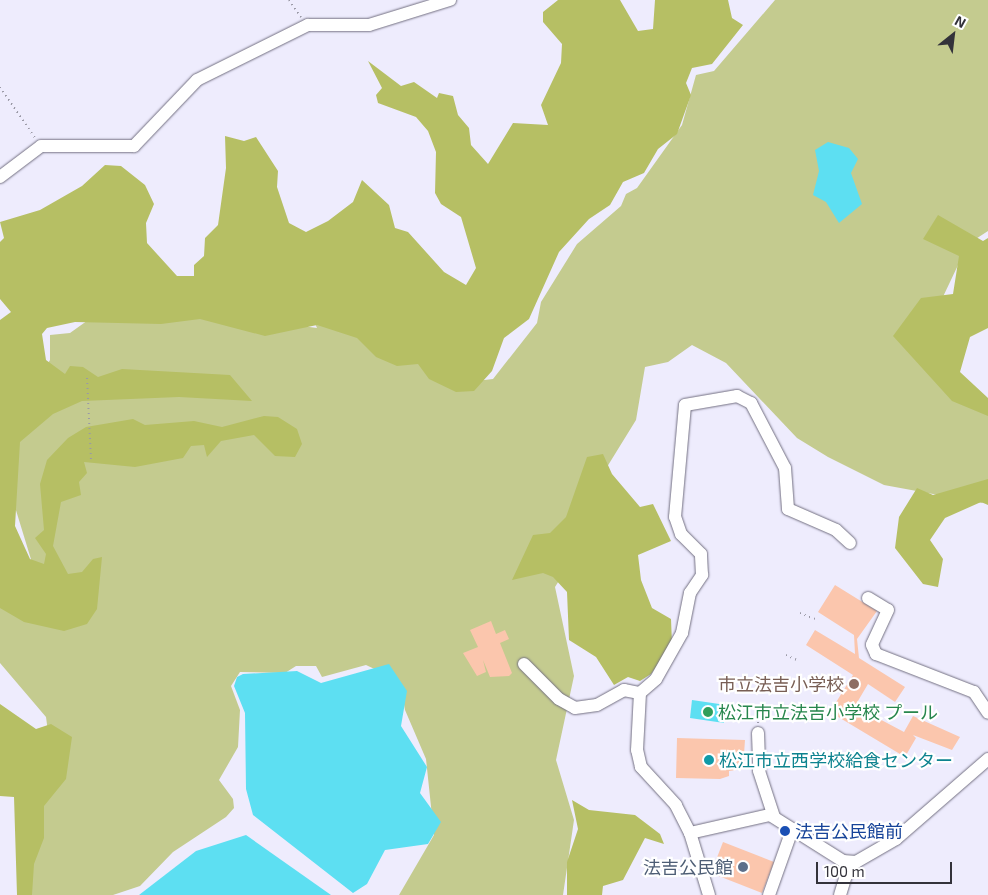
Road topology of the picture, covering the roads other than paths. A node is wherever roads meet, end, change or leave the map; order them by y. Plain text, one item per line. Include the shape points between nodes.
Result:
1 (450, 0) edge
2 (0, 177) edge
3 (850, 543) dead end
4 (868, 598) dead end
5 (524, 664) dead end
6 (640, 693) junction
7 (988, 713) edge
8 (758, 732) road end
9 (988, 758) edge
10 (774, 817) junction
11 (792, 830) junction
12 (690, 833) junction
13 (850, 862) junction
14 (709, 895) edge
15 (769, 895) edge
16 (840, 895) edge

1 - 2 street via 369,25 308,25 197,80 134,146 41,146
3 - 6 street via 836,530 788,509 785,468 751,403 736,396 685,405 675,517 681,534 701,554 702,575 690,594 682,633 656,678
4 - 7 street via 888,610 872,645 876,654 974,692
5 - 6 street via 559,699 575,708 597,705 624,690
6 - 12 street via 637,750 641,767 676,805
8 - 10 street via 759,772
9 - 13 street via 896,839
10 - 11 street
10 - 12 street via 759,814
11 - 13 street
11 - 15 street
12 - 14 street
13 - 16 street

